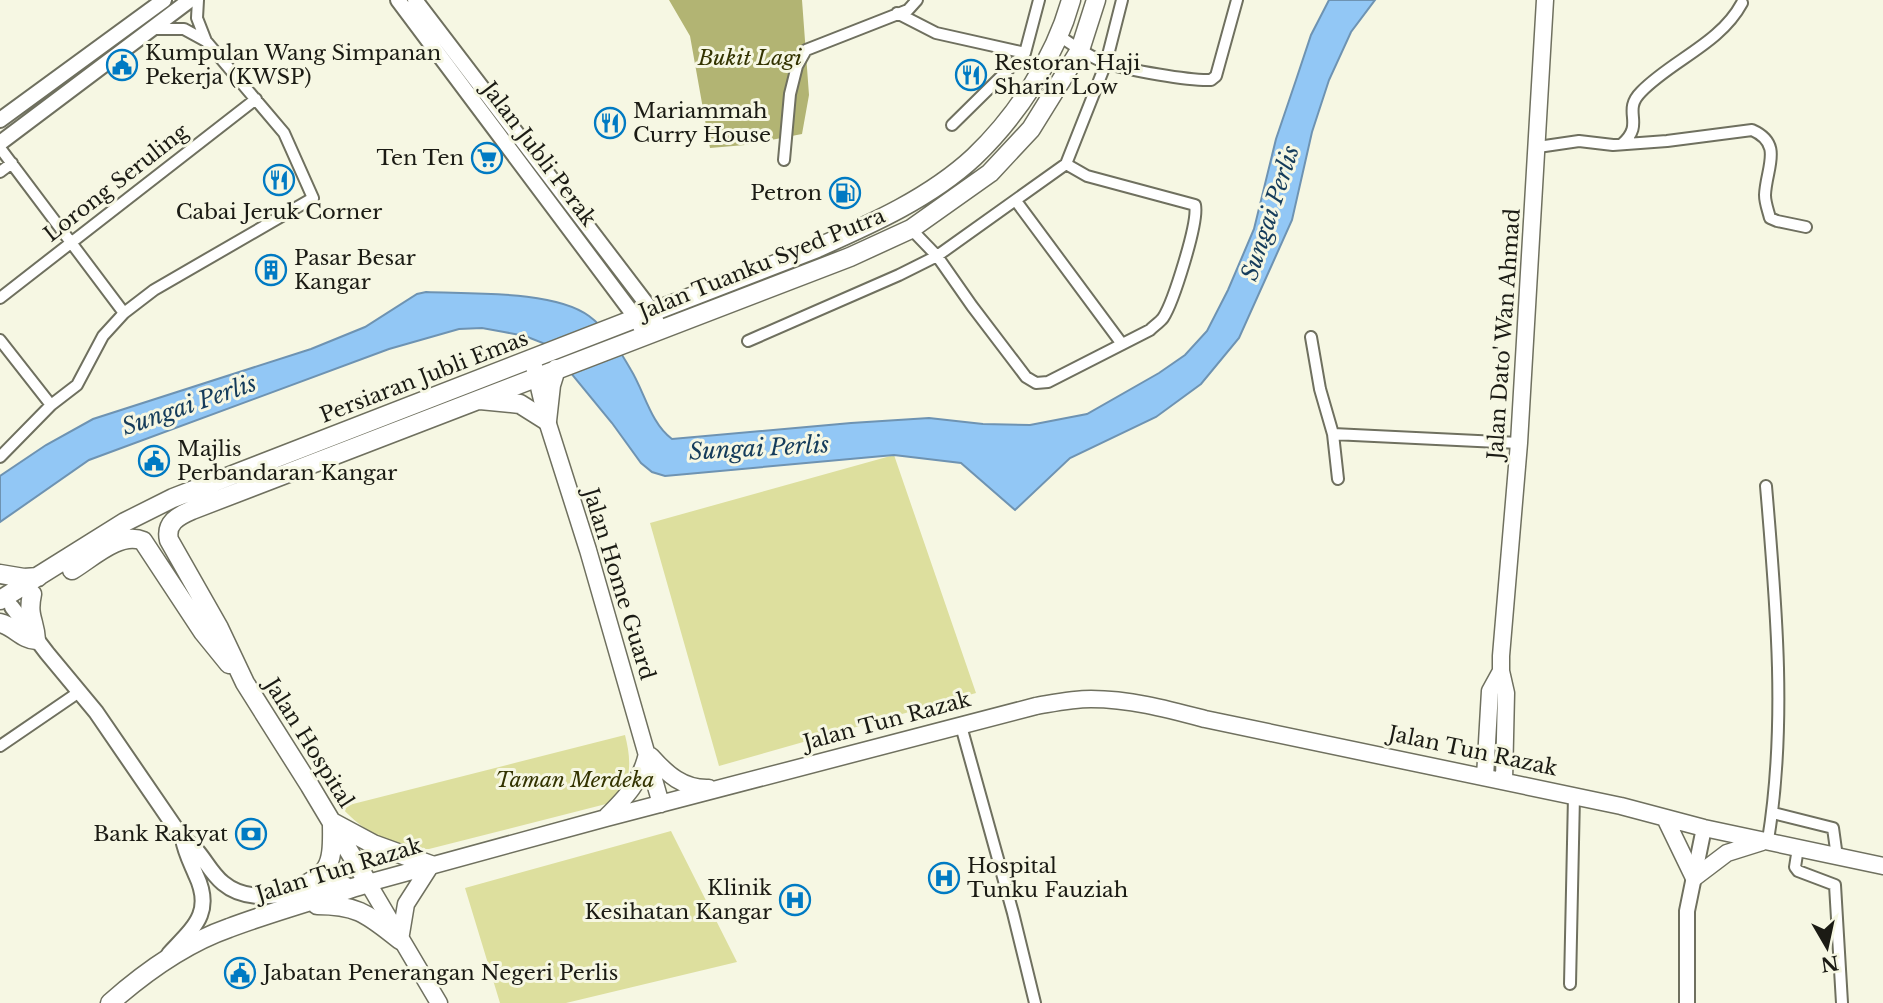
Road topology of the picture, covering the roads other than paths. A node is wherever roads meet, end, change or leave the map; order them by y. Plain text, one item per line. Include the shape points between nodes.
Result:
1 (164, 0) edge
2 (190, 0) edge
3 (198, 0) edge
4 (398, 0) edge
5 (415, 0) edge
6 (917, 0) edge
7 (1039, 0) edge
8 (1071, 0) edge
9 (1096, 0) edge
10 (1122, 0) edge
11 (1237, 0) edge
12 (1545, 0) edge
13 (1742, 3) dead end
14 (897, 13) junction
15 (152, 29) junction
16 (1058, 35) junction
17 (206, 41) junction
18 (1080, 50) junction
19 (1025, 53) junction
20 (1106, 62) junction
21 (256, 99) junction
22 (0, 120) edge
23 (952, 125) dead end
24 (0, 142) edge
25 (1622, 144) junction
26 (1538, 147) junction
27 (0, 148) edge
28 (784, 160) dead end
29 (12, 163) junction
30 (1066, 164) junction
31 (0, 172) edge
32 (1016, 201) junction
33 (1807, 227) dead end
34 (911, 229) junction
35 (71, 243) junction
36 (937, 256) junction
37 (0, 298) edge
38 (124, 313) junction
39 (644, 315) junction
40 (652, 332) junction
41 (1311, 337) dead end
42 (0, 340) edge
43 (748, 341) dead end
44 (1122, 344) junction
45 (543, 365) junction
46 (477, 399) junction
47 (51, 405) junction
48 (547, 421) junction
49 (1333, 433) junction
50 (1519, 443) junction
51 (0, 457) edge
52 (229, 475) junction
53 (1338, 479) dead end
54 (1766, 486) dead end
55 (237, 492) junction
56 (153, 507) junction
57 (121, 524) junction
58 (149, 530) junction
59 (169, 540) junction
60 (151, 550) junction
61 (0, 574) edge
62 (40, 576) junction
63 (32, 594) junction
64 (3, 601) edge
65 (0, 623) edge
66 (36, 640) junction
67 (1501, 671) junction
68 (244, 683) junction
69 (79, 692) junction
70 (961, 726) junction
71 (0, 746) edge
72 (647, 752) junction
73 (1485, 777) junction
74 (1504, 781) junction
75 (725, 788) junction
76 (1574, 796) junction
77 (661, 804) junction
78 (1773, 813) junction
79 (606, 818) junction
80 (1665, 818) junction
81 (332, 822) junction
82 (1704, 828) junction
83 (183, 839) junction
84 (1768, 840) junction
85 (1798, 848) junction
86 (1837, 857) junction
87 (430, 865) junction
88 (1883, 866) edge
89 (1694, 878) junction
90 (368, 883) junction
91 (288, 894) junction
92 (303, 904) junction
93 (400, 940) junction
94 (156, 967) junction
95 (1570, 984) dead end
96 (110, 1003) edge
97 (439, 1003) edge
98 (1035, 1003) edge
99 (1687, 1003) edge
100 (1842, 1003) edge

1 - 22 street
2 - 15 street
3 - 17 street via 197,18
4 - 39 street, Jalan Jubli Perak
5 - 39 street, Jalan Jubli Perak
6 - 14 street
7 - 19 street
8 - 16 main road, Jalan Tuanku Syed Putra
9 - 18 main road, Jalan Tuanku Syed Putra
10 - 20 street
11 - 20 street via 1216,76 1211,80
12 - 26 main road, Jalan Dato' Wan Ahmad
13 - 25 street via 1709,40 1642,91 1631,108 1632,135
14 - 19 street via 936,33
14 - 28 street via 806,50 790,94
15 - 17 street via 184,29
15 - 24 street
16 - 18 street
16 - 39 main road, Jalan Tuanku Syed Putra via 1011,115 973,157 939,183 874,222 817,248
17 - 21 street
18 - 20 street
18 - 34 main road, Jalan Tuanku Syed Putra via 1031,129 990,173
19 - 23 street
20 - 30 street
21 - 35 street, Lorong Seruling
21 - 38 street via 288,140 313,198 154,290
25 - 26 street via 1578,141
25 - 33 street via 1752,130 1764,135 1771,147 1765,195 1770,218
26 - 50 main road, Jalan Dato' Wan Ahmad
27 - 29 street
29 - 31 street
29 - 35 street
30 - 32 street
30 - 44 street via 1087,176 1195,205 1191,243 1163,318
32 - 36 street
32 - 44 street
34 - 36 street
34 - 40 main road, Jalan Tuanku Syed Putra
35 - 37 street, Lorong Seruling
35 - 38 street
36 - 43 street
36 - 44 street via 1026,377 1036,383 1048,382
38 - 47 street via 103,336 77,384
39 - 40 street, Jalan Jubli Perak
39 - 45 main road, Jalan Tuanku Syed Putra
40 - 45 main road, Jalan Tuanku Syed Putra
41 - 49 street
42 - 47 street
45 - 46 main road, Persiaran Jubli Emas
45 - 48 main road via 551,385
45 - 52 main road, Persiaran Jubli Emas
46 - 48 main road via 520,404
46 - 55 main road, Persiaran Jubli Emas
47 - 51 street
48 - 72 main road, Jalan Home Guard
49 - 50 street
49 - 53 street
50 - 67 main road, Jalan Dato' Wan Ahmad
52 - 55 main road
52 - 56 main road, Persiaran Jubli Emas
54 - 78 street via 1778,702
55 - 59 main road, Persiaran Jubli Emas via 172,522
56 - 57 main road, Persiaran Jubli Emas
56 - 58 main road
57 - 58 main road
57 - 62 main road, Persiaran Jubli Emas
58 - 59 main road
58 - 60 main road
59 - 68 main road, Jalan Hospital
60 - 63 main road via 140,539 121,540
60 - 68 main road via 203,632
61 - 62 main road
62 - 64 main road, Persiaran Jubli Emas
63 - 64 main road
63 - 66 main road via 29,607
64 - 66 street
65 - 66 main road
66 - 69 street
67 - 73 main road via 1490,691
67 - 74 main road via 1506,693
68 - 81 main road, Jalan Hospital
69 - 71 street
69 - 83 street
70 - 73 main road, Jalan Tun Razak via 1036,706 1110,700
70 - 75 main road, Jalan Tun Razak
70 - 98 street
72 - 75 main road via 676,780 702,788
72 - 77 main road, Jalan Home Guard
72 - 79 main road via 643,773
73 - 74 main road, Jalan Tun Razak
74 - 76 main road, Jalan Tun Razak
75 - 77 main road, Jalan Tun Razak
76 - 80 main road, Jalan Tun Razak
76 - 95 street
77 - 79 main road, Jalan Tun Razak
78 - 84 street
78 - 86 street via 1833,828
79 - 87 main road, Jalan Tun Razak
80 - 82 main road, Jalan Tun Razak
80 - 89 main road
81 - 87 main road via 373,844
81 - 90 main road, Jalan Hospital
81 - 91 main road via 333,854 326,870
82 - 84 main road, Jalan Tun Razak
82 - 89 street
83 - 91 street via 194,845 224,884 261,896
83 - 94 street via 202,889 202,915
84 - 85 main road, Jalan Tun Razak
84 - 89 main road via 1727,853
85 - 86 main road, Jalan Tun Razak
85 - 100 street via 1798,871 1828,880 1837,891
86 - 88 main road, Jalan Tun Razak
87 - 90 main road, Jalan Tun Razak
87 - 93 main road via 406,904
89 - 99 street via 1688,911
90 - 91 street
90 - 92 main road, Jalan Tun Razak
90 - 93 main road, Jalan Hospital
92 - 93 main road via 346,906
92 - 94 main road, Jalan Tun Razak via 228,928
93 - 97 main road, Jalan Hospital
94 - 96 main road, Jalan Tun Razak

